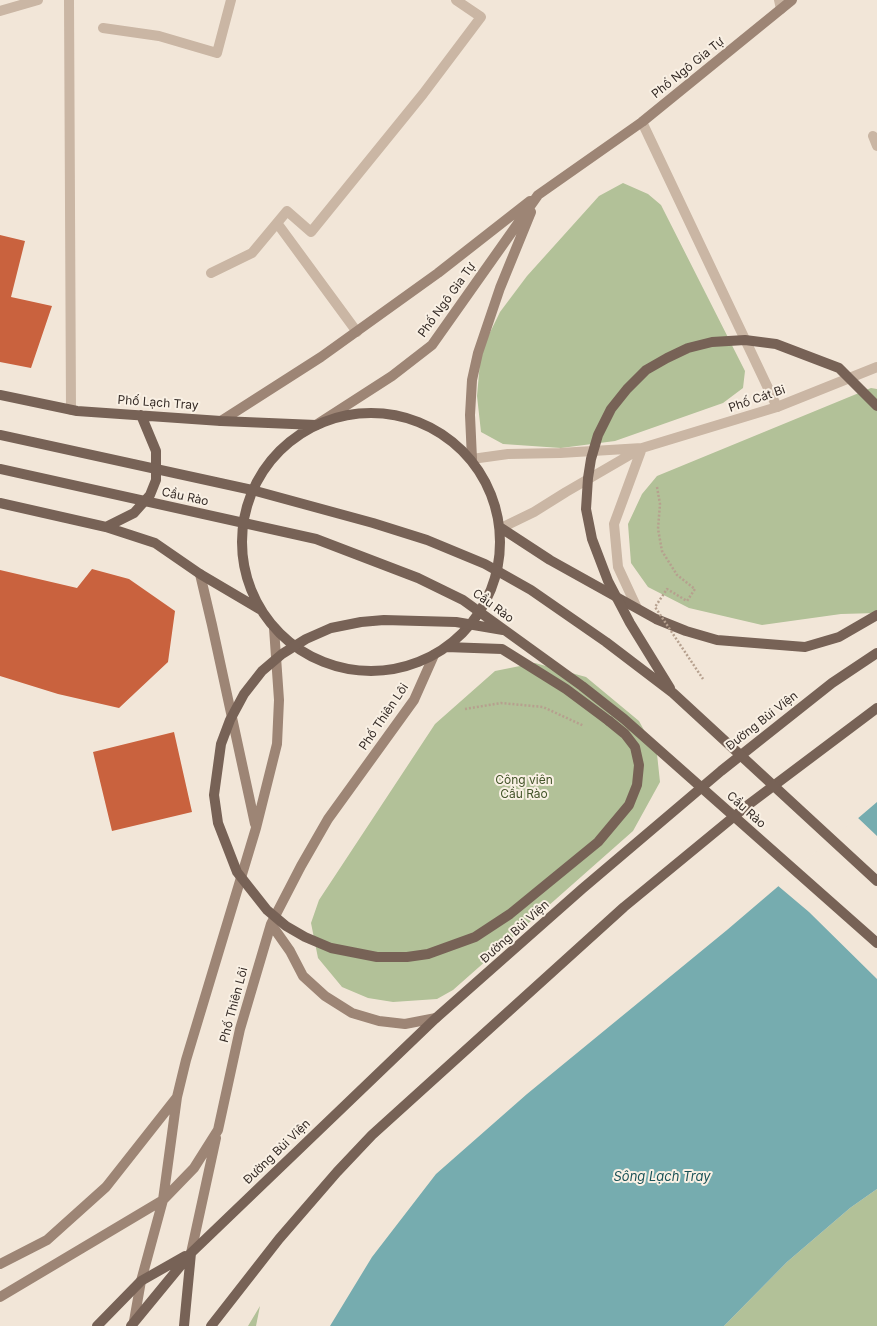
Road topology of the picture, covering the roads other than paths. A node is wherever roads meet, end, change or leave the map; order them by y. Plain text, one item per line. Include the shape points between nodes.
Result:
1 (38, 0) edge
2 (69, 0) edge
3 (231, 0) edge
4 (456, 0) edge
5 (792, 0) edge
6 (780, 5) edge
7 (0, 11) edge
8 (103, 28) dead end
9 (642, 122) junction
10 (538, 195) junction
11 (277, 223) junction
12 (210, 273) dead end
13 (356, 332) junction
14 (877, 367) edge
15 (0, 395) edge
16 (877, 406) edge
17 (777, 407) junction
18 (71, 410) junction
19 (141, 415) junction
20 (221, 421) junction
21 (316, 425) junction
22 (0, 435) edge
23 (642, 448) junction
24 (472, 459) junction
25 (0, 469) edge
26 (0, 503) edge
27 (106, 526) junction
28 (501, 528) junction
29 (200, 574) junction
30 (637, 608) junction
31 (261, 610) junction
32 (877, 615) edge
33 (274, 628) junction
34 (503, 630) junction
35 (446, 648) junction
36 (877, 653) edge
37 (434, 655) junction
38 (673, 693) junction
39 (877, 708) edge
40 (256, 828) junction
41 (877, 881) edge
42 (271, 924) junction
43 (877, 943) edge
44 (436, 1018) junction
45 (177, 1098) junction
46 (218, 1130) junction
47 (162, 1200) junction
48 (191, 1253) junction
49 (0, 1264) edge
50 (141, 1281) junction
51 (0, 1297) edge
52 (133, 1324) edge
53 (97, 1326) edge
54 (184, 1326) edge
55 (210, 1326) edge

1 - 7 street
2 - 18 street
3 - 8 street via 217,53 159,36
4 - 11 street via 481,17 423,94 311,232 287,210
5 - 6 main road, Phố Ngô Gia Tự
6 - 9 main road, Phố Ngô Gia Tự
9 - 10 main road, Phố Ngô Gia Tự
9 - 17 street
10 - 13 main road via 438,273
10 - 21 main road, Phố Ngô Gia Tự via 432,345 392,376
10 - 24 main road via 500,288 478,353 472,380 470,415
11 - 12 street via 252,253
11 - 13 street
13 - 20 main road
14 - 17 street, Phố Cát Bi
15 - 18 main road, Phố Lạch Tray
16 - 38 main road, bridge via 839,368 776,344 745,340 712,342 688,348 667,358 646,370 611,409 598,435 588,478 586,509 592,539 608,581 630,623
17 - 23 street, Phố Cát Bi
18 - 19 main road, Phố Lạch Tray
19 - 20 main road, Phố Lạch Tray
19 - 27 main road via 156,451 156,480 150,495 134,513
20 - 21 main road, Phố Lạch Tray
21 - 24 main road via 357,413 400,415 439,431
21 - 31 main road via 279,453 260,477 245,513 242,552 251,590
22 - 38 main road, Cầu Rào, bridge via 252,490 427,540 485,564 531,590
23 - 24 street, Phố Cát Bi via 508,454
23 - 28 street, Phố Cát Bi via 534,512
23 - 30 street via 614,524 618,567
24 - 28 main road via 491,491
25 - 34 main road, Cầu Rào, bridge via 316,539 418,578 463,600
26 - 27 main road
27 - 29 main road via 155,544
28 - 30 main road via 574,574
28 - 35 main road via 499,562 490,595 471,624
29 - 31 main road
29 - 40 main road
30 - 32 main road, bridge via 656,619 717,640 805,647 839,637
31 - 33 main road
33 - 37 main road via 301,651 332,666 367,672 402,668
33 - 40 main road via 279,700 277,744
34 - 35 main road, bridge via 456,622 384,620 331,628 306,639 282,654 262,671 244,694 230,720 222,744 214,795 218,823 237,872 272,914 305,937 331,948 377,957 428,954 475,937 510,914 598,842 629,805 637,785 639,765 635,747 625,734 566,689 502,649
34 - 43 main road, Cầu Rào, bridge via 624,719
35 - 37 main road
36 - 44 main road, Đường Bùi Viện via 832,683 721,771
37 - 42 main road, Phố Thiên Lôi via 414,700 328,819
38 - 41 main road, Cầu Rào, bridge
39 - 55 main road via 748,805 624,907 372,1135 279,1238
40 - 45 main road via 186,1060
42 - 44 main road via 304,976 324,996 352,1013 379,1021 405,1024
42 - 46 main road, Phố Thiên Lôi via 240,1029
44 - 48 main road, Đường Bùi Viện
45 - 47 main road
45 - 49 main road via 106,1187 47,1240
46 - 47 main road, Phố Thiên Lôi via 194,1168
46 - 48 main road
47 - 50 main road
47 - 51 main road, Phố Thiên Lôi
48 - 50 main road, Đường Bùi Viện
48 - 52 main road, Đường Bùi Viện
48 - 54 main road
50 - 52 main road
50 - 53 main road, Đường Bùi Viện

